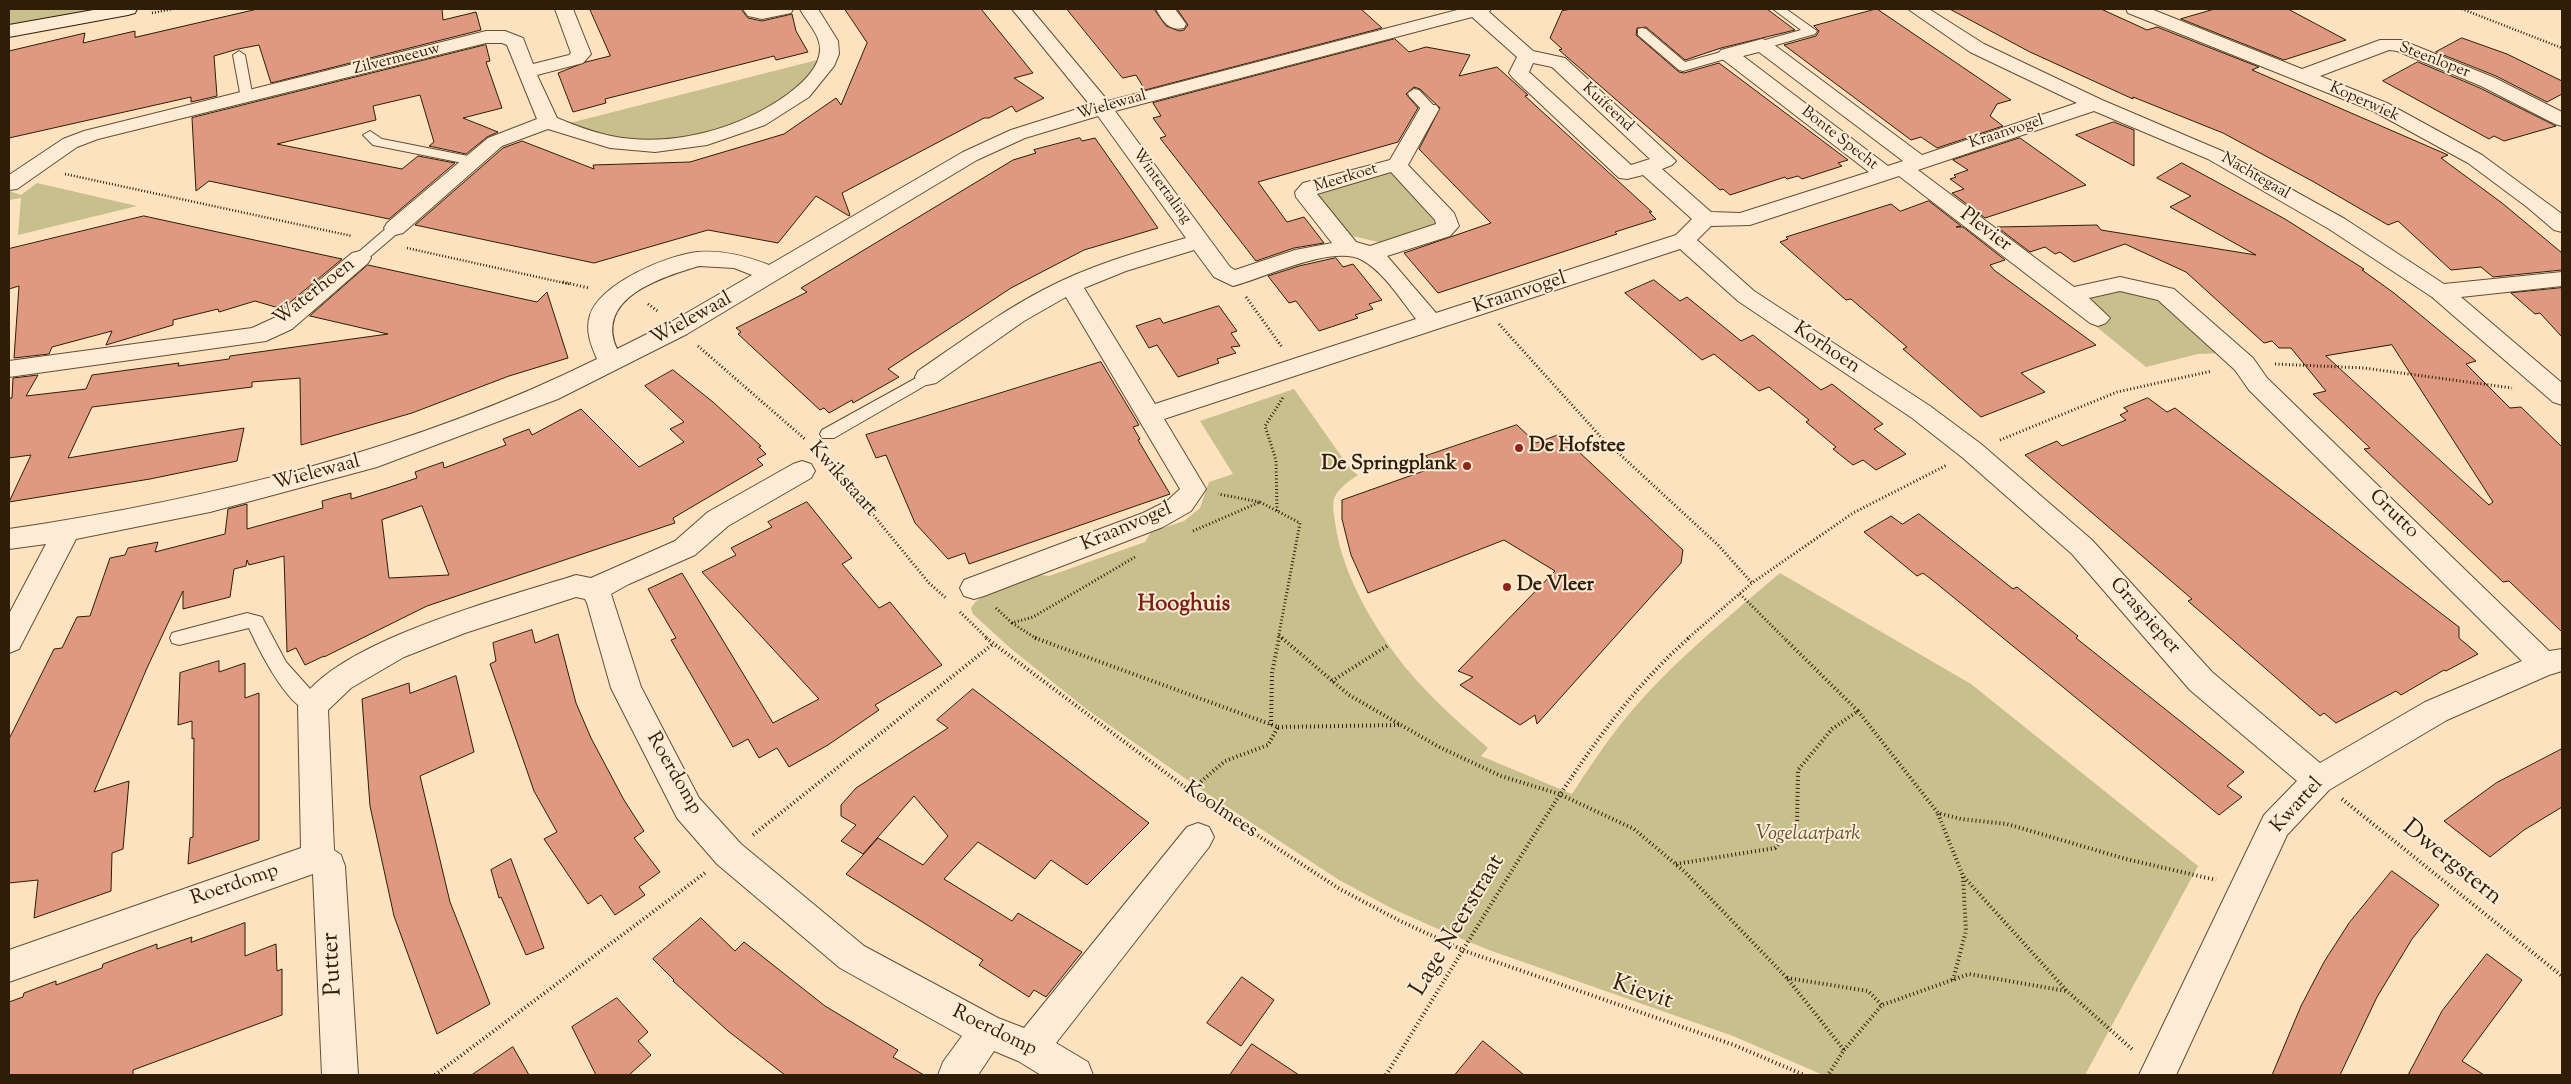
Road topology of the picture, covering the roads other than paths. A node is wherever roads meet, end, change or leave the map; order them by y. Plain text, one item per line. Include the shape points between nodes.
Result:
1 (128, 9) edge
2 (564, 9) edge
3 (752, 9) edge
4 (784, 9) edge
5 (809, 9) edge
6 (1021, 9) edge
7 (1165, 9) edge
8 (1477, 9) edge
9 (1779, 9) edge
10 (1917, 9) edge
11 (2147, 11) edge
12 (1177, 24) dead end
13 (9, 32) edge
14 (1642, 32) dead end
15 (1762, 45) junction
16 (1728, 54) junction
17 (239, 55) dead end
18 (1527, 56) junction
19 (526, 72) junction
20 (2301, 76) junction
21 (1414, 93) dead end
22 (247, 98) junction
23 (2095, 104) junction
24 (1103, 108) junction
25 (1429, 109) joint
26 (2562, 120) edge
27 (548, 122) junction
28 (370, 135) dead end
29 (473, 161) junction
30 (1397, 166) junction
31 (1647, 167) junction
32 (1901, 168) junction
33 (9, 184) edge
34 (1704, 219) junction
35 (2562, 225) edge
36 (395, 228) joint
37 (1684, 240) junction
38 (1200, 241) junction
39 (1348, 247) junction
40 (1370, 254) junction
41 (360, 258) joint
42 (771, 274) junction
43 (2562, 279) edge
44 (1071, 285) junction
45 (2440, 292) junction
46 (2070, 295) junction
47 (2098, 318) dead end
48 (1439, 324) junction
49 (611, 363) junction
50 (9, 369) edge
51 (927, 377) joint
52 (2562, 396) edge
53 (1150, 415) junction
54 (828, 434) dead end
55 (1972, 451) joint
56 (802, 471) dead end
57 (67, 531) junction
58 (9, 539) edge
59 (974, 588) dead end
60 (594, 590) junction
61 (179, 638) dead end
62 (9, 640) edge
63 (2553, 662) edge
64 (313, 706) junction
65 (2318, 780) junction
66 (1198, 837) dead end
67 (318, 857) junction
68 (9, 966) edge
69 (987, 1032) junction
70 (1030, 1048) junction
71 (2158, 1074) edge
72 (340, 1075) edge
73 (956, 1075) edge
74 (1075, 1075) edge

1 - 13 street
2 - 19 street via 581,54 576,60
3 - 4 street via 762,14
5 - 27 street via 829,45 826,66 810,87 764,118 735,130 681,143 632,145 592,139
6 - 24 street, Wintertaling
7 - 12 street
8 - 18 street
8 - 24 street, Wielewaal
9 - 15 lane via 1811,31
10 - 23 street, Nachtegaal via 1977,48
11 - 20 street, Koperwiek
14 - 16 lane via 1683,67
15 - 16 street
15 - 32 street, Bonte Specht
16 - 32 street, Bonte Specht
17 - 22 lane
18 - 31 street, Kuifeend via 1519,73 1627,173
18 - 31 street, Kuifeend via 1558,62 1665,161
19 - 22 street, Zilvermeeuw via 516,42 505,37 486,38
19 - 27 street, Zilvermeeuw
20 - 26 street, Steenloper via 2387,44 2394,45 2488,82
20 - 35 street, Koperwiek via 2380,107 2475,159
21 - 25 lane
22 - 33 street, Zilvermeeuw via 91,135 70,143
23 - 32 street, Kraanvogel
23 - 45 street, Nachtegaal via 2215,155 2337,224
24 - 38 street, Wintertaling
24 - 42 street, Wielewaal via 1018,134 970,156
25 - 30 street, Meerkoet
27 - 29 street, Waterhoen via 495,142
28 - 29 lane via 378,142
29 - 36 street, Waterhoen
30 - 39 street, Meerkoet via 1306,192 1306,198
30 - 40 street, Meerkoet via 1446,218 1448,226 1442,231
31 - 34 street
32 - 34 street, Kraanvogel via 1742,220
32 - 46 street, Plevier
34 - 37 street, Kraanvogel
36 - 41 lane, Waterhoen
37 - 48 street, Kraanvogel via 1483,306
37 - 55 street, Korhoen via 1746,296 1921,412
38 - 39 street, Wintertaling via 1222,272 1233,279 1331,248
38 - 44 street, Kwikstaart via 1129,262
39 - 40 street
40 - 48 street
41 - 50 street, Waterhoen via 284,322 258,336
42 - 49 street, Wielewaal
42 - 49 street, Wielewaal via 737,261 698,259 653,272 618,294 602,315 600,338
43 - 45 street
44 - 51 street, Kwikstaart via 1036,303
44 - 53 street, Kraanvogel
45 - 52 street, Nachtegaal
46 - 47 street, Plevier
46 - 63 street, Grutto via 2120,284 2166,294 2244,364 2258,384
48 - 53 street, Kraanvogel via 1328,362 1297,367
49 - 57 street, Wielewaal via 549,393 377,458 210,502
51 - 54 lane, Kwikstaart
53 - 59 street, Kraanvogel via 1188,477 1193,489 1191,496 1177,508 1153,520
55 - 65 street, Graspieper via 2082,547 2201,681
56 - 60 street, Kwikstaart via 718,519 685,548
57 - 58 street, Wielewaal
57 - 62 street
60 - 64 street via 576,586 455,625 394,649 340,679
60 - 69 street, Roerdomp via 601,603 626,688 688,808 729,854 852,957
61 - 64 lane via 247,620 256,622 272,658
63 - 65 street, Kwartel via 2436,711
64 - 67 street
65 - 71 street, Kwartel via 2276,825
66 - 70 street, Koolmees
67 - 68 street, Roerdomp
67 - 72 street, Putter via 329,866
69 - 70 street, Roerdomp
69 - 73 street
70 - 74 street, Roerdomp

